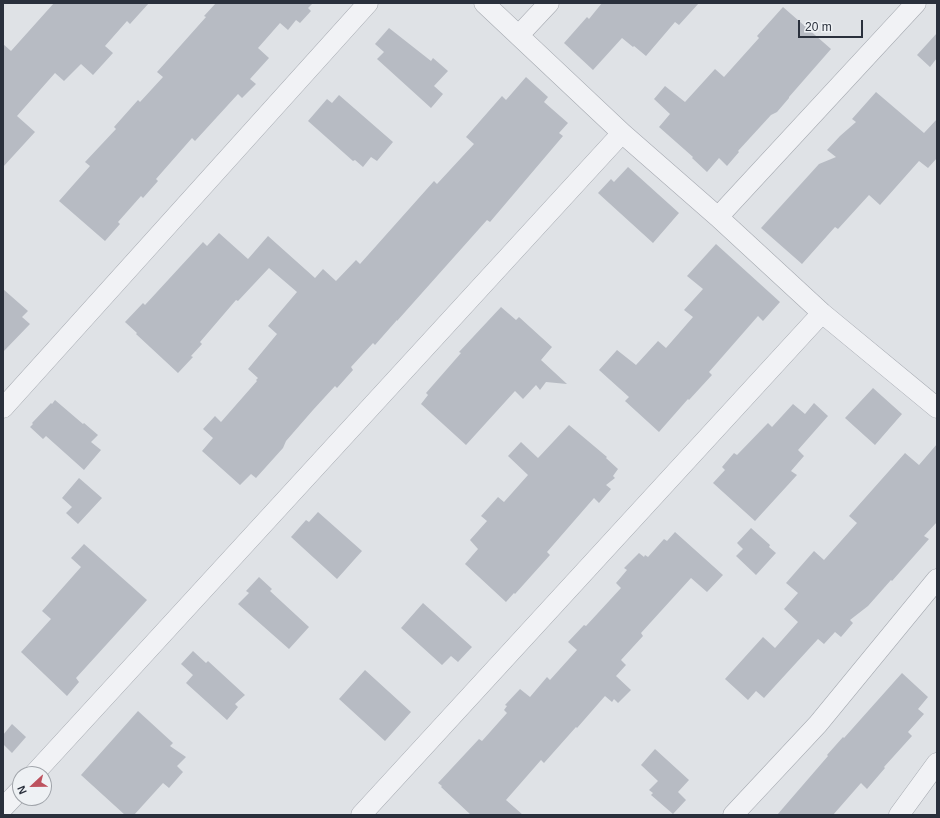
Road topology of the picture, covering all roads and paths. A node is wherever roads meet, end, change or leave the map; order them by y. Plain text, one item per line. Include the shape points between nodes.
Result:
1 (368, 3) edge
2 (484, 3) edge
3 (549, 3) edge
4 (916, 3) edge
5 (519, 35) junction
6 (622, 133) junction
7 (718, 217) junction
8 (822, 313) junction
9 (3, 408) edge
10 (937, 408) edge
11 (937, 579) edge
12 (937, 763) edge
13 (41, 766) edge
14 (12, 798) edge
15 (3, 808) edge
16 (361, 815) edge
17 (733, 815) edge
18 (899, 815) edge

1 - 9 street
2 - 5 street
3 - 5 street
4 - 7 street
5 - 6 street
6 - 7 street
6 - 13 street
7 - 8 street
8 - 10 street
8 - 16 street
11 - 17 street via 818,724
12 - 18 street
14 - 15 street

